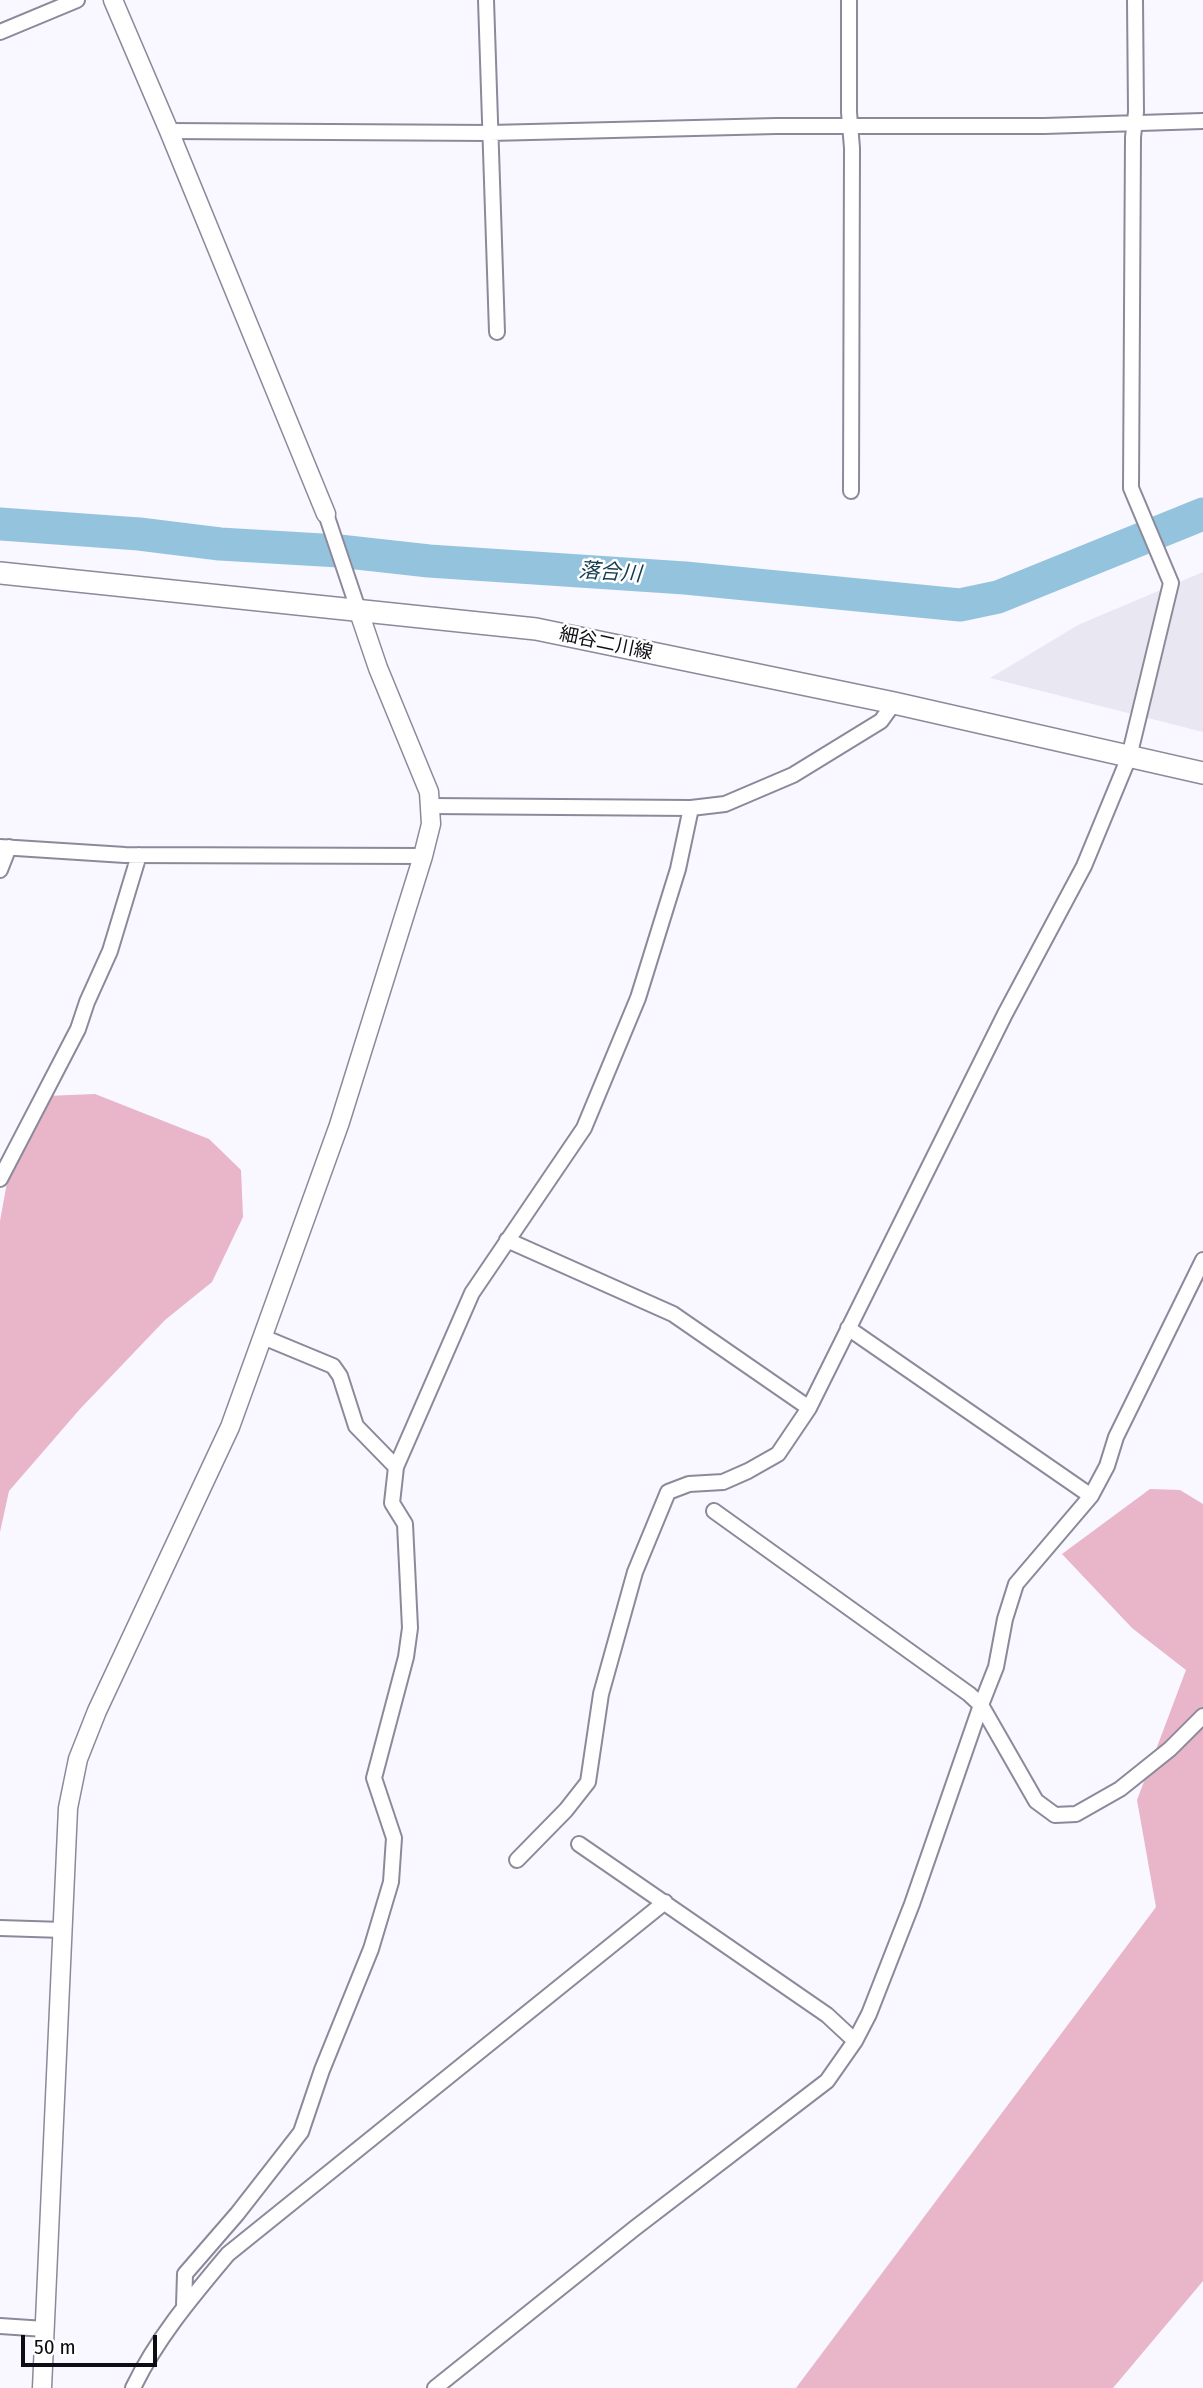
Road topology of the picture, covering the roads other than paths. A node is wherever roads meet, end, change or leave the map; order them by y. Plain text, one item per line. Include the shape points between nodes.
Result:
1 (77, 0) edge
2 (113, 0) edge
3 (486, 0) edge
4 (849, 0) edge
5 (1135, 0) edge
6 (0, 32) edge
7 (1203, 121) edge
8 (1136, 122) junction
9 (851, 126) junction
10 (169, 131) junction
11 (490, 132) junction
12 (497, 332) dead end
13 (851, 491) dead end
14 (326, 514) joint
15 (0, 573) edge
16 (359, 612) junction
17 (894, 703) junction
18 (1129, 757) junction
19 (1203, 773) edge
20 (430, 806) junction
21 (691, 808) junction
22 (5, 847) edge
23 (139, 855) junction
24 (423, 856) junction
25 (0, 870) edge
26 (0, 1179) edge
27 (507, 1240) junction
28 (1203, 1260) edge
29 (848, 1328) junction
30 (263, 1337) junction
31 (809, 1408) junction
32 (396, 1467) junction
33 (1091, 1496) junction
34 (714, 1511) dead end
35 (981, 1705) junction
36 (1203, 1716) edge
37 (579, 1844) dead end
38 (517, 1860) dead end
39 (665, 1902) junction
40 (0, 1928) edge
41 (63, 1930) junction
42 (855, 2041) junction
43 (184, 2306) junction
44 (0, 2326) edge
45 (45, 2329) junction
46 (42, 2388) edge
47 (133, 2388) edge
48 (435, 2388) edge

1 - 6 street
2 - 10 street
3 - 11 street
4 - 9 street
5 - 8 street
7 - 8 street
8 - 9 street
8 - 18 street via 1131,488 1171,583
9 - 11 street
9 - 13 street
10 - 11 street
10 - 14 street
11 - 12 street
14 - 16 street
15 - 16 main road, 細谷二川線
16 - 17 main road, 細谷二川線 via 536,629
16 - 20 street via 429,792
17 - 18 main road, 細谷二川線
17 - 21 street via 881,721 793,775 725,804
18 - 19 main road, 細谷二川線
18 - 29 street via 1084,866
20 - 21 street
20 - 24 street
21 - 27 street via 678,869 638,998 584,1128
22 - 23 street
22 - 25 street
23 - 24 street
23 - 26 street via 110,951 78,1029
24 - 30 street via 339,1125
27 - 31 street via 673,1314
27 - 32 street via 472,1293
28 - 33 street
29 - 31 street
29 - 33 street
30 - 32 street via 333,1366 356,1426
30 - 41 street via 230,1427 78,1759 68,1808
31 - 38 street via 778,1454 723,1482 689,1483 668,1492 635,1572 601,1695 587,1783
32 - 43 street via 392,1503 405,1524 410,1628 374,1778 394,1838 391,1882 372,1949 301,2132 185,2274
33 - 35 street via 1016,1584 996,1667
34 - 35 street
35 - 36 street via 1037,1801 1055,1815 1076,1814 1120,1789
35 - 42 street via 912,1904
37 - 39 street
39 - 42 street via 827,2015
39 - 43 street via 228,2255
40 - 41 street
41 - 45 street
42 - 48 street via 827,2081
43 - 47 street via 146,2360
44 - 45 street
45 - 46 street

